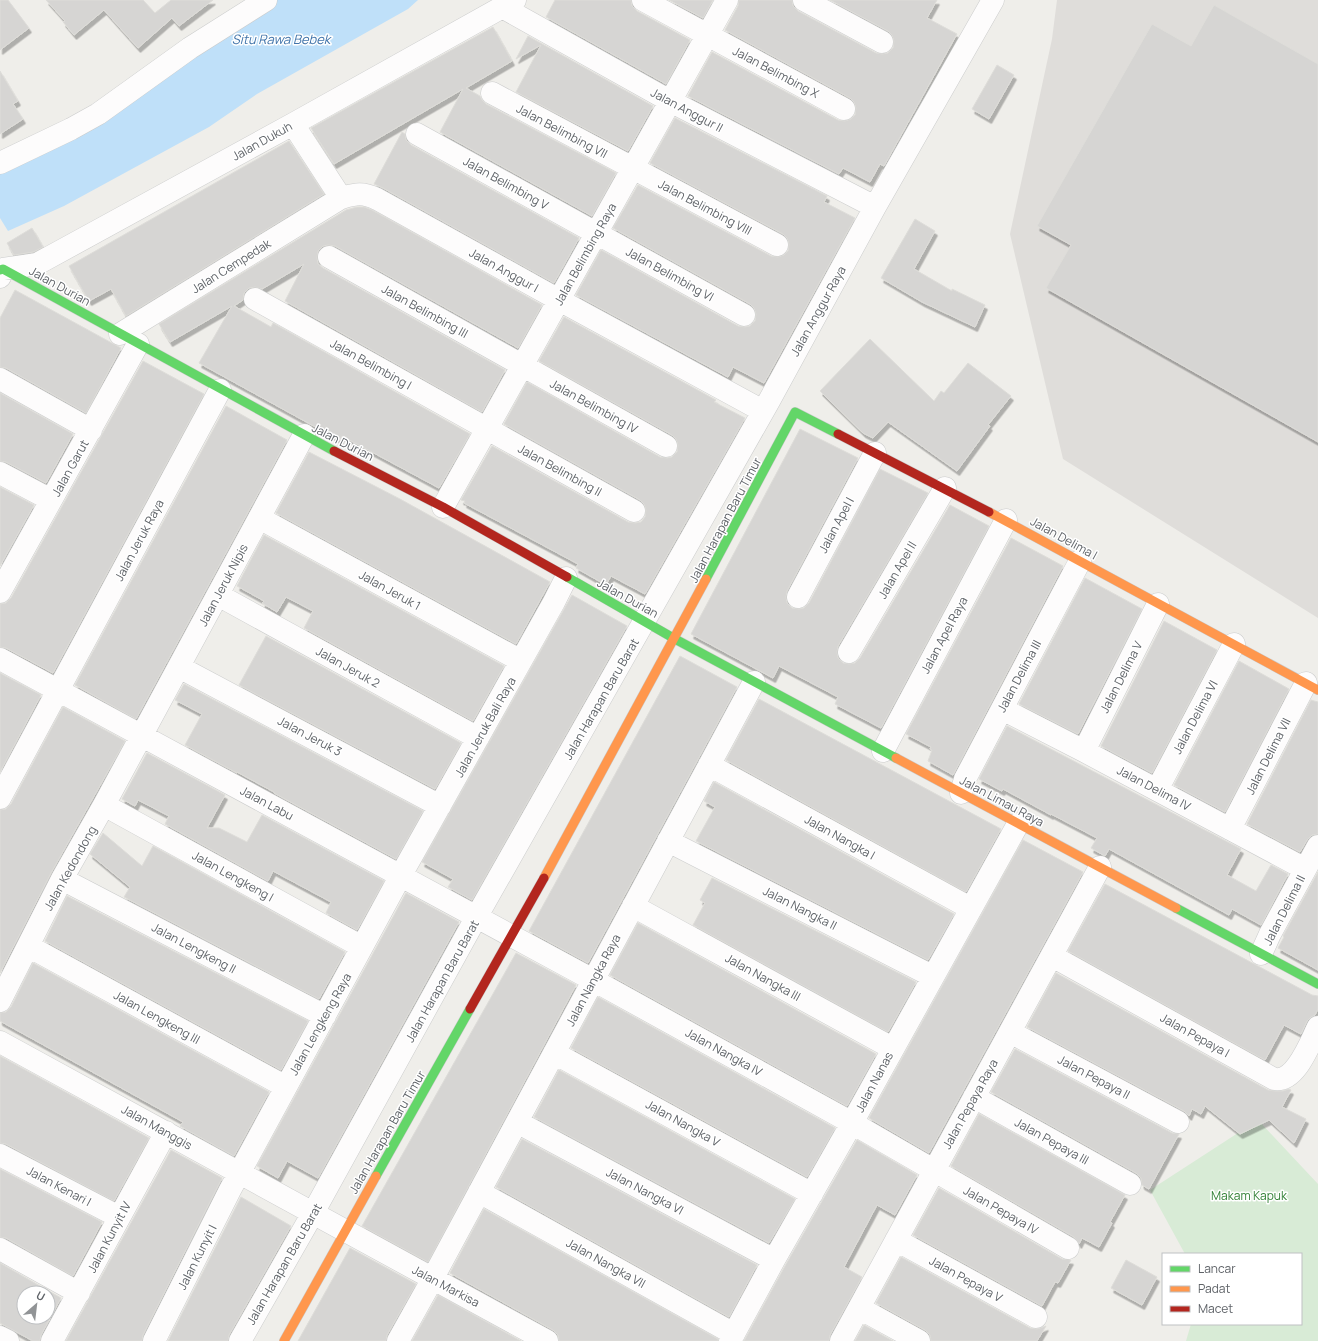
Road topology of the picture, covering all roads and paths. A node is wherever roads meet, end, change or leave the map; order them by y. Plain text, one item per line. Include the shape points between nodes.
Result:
1 (266, 0) edge
2 (643, 0) edge
3 (727, 0) edge
4 (804, 0) edge
5 (993, 0) edge
6 (508, 4) edge
7 (707, 35) junction
8 (882, 42) dead end
9 (492, 93) dead end
10 (670, 101) junction
11 (844, 109) dead end
12 (293, 124) junction
13 (417, 134) dead end
14 (0, 163) edge
15 (633, 168) junction
16 (341, 198) junction
17 (875, 207) junction
18 (596, 233) junction
19 (777, 245) dead end
20 (329, 256) dead end
21 (1, 272) edge
22 (255, 299) dead end
23 (559, 300) junction
24 (744, 315) dead end
25 (129, 339) junction
26 (522, 365) junction
27 (0, 379) edge
28 (220, 390) junction
29 (763, 411) junction
30 (795, 412) joint
31 (486, 429) junction
32 (91, 430) junction
33 (304, 435) junction
34 (666, 446) dead end
35 (875, 453) junction
36 (0, 473) edge
37 (945, 488) junction
38 (51, 500) junction
39 (443, 507) junction
40 (634, 511) dead end
41 (259, 518) junction
42 (1006, 520) junction
43 (1080, 561) junction
44 (6, 569) edge
45 (566, 578) junction
46 (0, 592) edge
47 (218, 595) junction
48 (798, 597) dead end
49 (1158, 604) junction
50 (645, 622) junction
51 (675, 639) junction
52 (1234, 644) junction
53 (849, 652) dead end
54 (0, 658) edge
55 (521, 661) junction
56 (179, 666) junction
57 (754, 682) junction
58 (1312, 687) edge
59 (57, 690) junction
60 (1002, 709) junction
61 (142, 736) junction
62 (478, 738) junction
63 (883, 751) junction
64 (1084, 751) junction
65 (709, 765) junction
66 (1157, 790) junction
67 (961, 793) junction
68 (0, 798) edge
69 (104, 805) junction
70 (440, 806) junction
71 (1018, 824) junction
72 (1230, 829) junction
73 (668, 841) junction
74 (1318, 846) edge
75 (1100, 867) junction
76 (1305, 869) junction
77 (401, 875) junction
78 (62, 879) junction
79 (633, 906) junction
80 (970, 908) junction
81 (477, 916) junction
82 (512, 935) junction
83 (28, 946) junction
84 (362, 947) junction
85 (1261, 954) junction
86 (1052, 956) junction
87 (932, 976) junction
88 (593, 980) junction
89 (1318, 984) edge
90 (0, 1002) edge
91 (325, 1016) junction
92 (1318, 1027) edge
93 (1010, 1032) junction
94 (0, 1042) edge
95 (892, 1048) junction
96 (554, 1053) junction
97 (286, 1087) junction
98 (974, 1097) junction
99 (517, 1122) junction
100 (1178, 1122) dead end
101 (852, 1123) junction
102 (166, 1132) junction
103 (0, 1155) edge
104 (934, 1171) junction
105 (240, 1173) junction
106 (1130, 1184) dead end
107 (479, 1192) junction
108 (812, 1194) junction
109 (313, 1213) junction
110 (119, 1217) junction
111 (344, 1231) junction
112 (896, 1240) junction
113 (1068, 1248) dead end
114 (0, 1249) edge
115 (774, 1260) junction
116 (432, 1279) junction
117 (78, 1293) junction
118 (859, 1308) junction
119 (1036, 1317) dead end
120 (0, 1337) edge
121 (732, 1338) edge
122 (8, 1341) edge
123 (52, 1341) edge
124 (154, 1341) edge
125 (240, 1341) edge
126 (284, 1341) edge
127 (398, 1341) edge
128 (547, 1341) edge
129 (841, 1341) edge
130 (919, 1341) edge

1 - 14 street via 185,52 98,114
2 - 7 street, Jalan Belimbing X
3 - 7 street, Jalan Belimbing Raya
4 - 8 street
5 - 17 street, Jalan Anggur Raya
6 - 10 street, Jalan Anggur II
6 - 12 street, Jalan Dukuh
7 - 10 street, Jalan Belimbing Raya
7 - 11 street, Jalan Belimbing X
9 - 15 street, Jalan Belimbing VII
10 - 15 street, Jalan Belimbing Raya
10 - 17 street, Jalan Anggur II
12 - 16 street
12 - 21 street, Jalan Dukuh via 37,264
13 - 18 street, Jalan Belimbing V
15 - 18 street, Jalan Belimbing Raya
15 - 19 street, Jalan Belimbing VIII
16 - 23 street, Jalan Anggur I via 358,193 377,199
16 - 25 street, Jalan Cempedak
17 - 29 street, Jalan Anggur Raya
18 - 23 street, Jalan Belimbing Raya
18 - 24 street, Jalan Belimbing VI
20 - 26 street, Jalan Belimbing III
21 - 25 street, Jalan Durian
22 - 31 street, Jalan Belimbing I
23 - 26 street, Jalan Belimbing Raya
23 - 29 street, Jalan Anggur I
25 - 28 street, Jalan Durian
25 - 32 street, Jalan Garut
26 - 31 street, Jalan Belimbing Raya
26 - 34 street, Jalan Belimbing IV
27 - 32 street
28 - 33 street, Jalan Durian
28 - 59 street, Jalan Jeruk Raya
29 - 50 street, Jalan Anggur Raya
30 - 35 street, Jalan Delima I
30 - 51 street, Jalan Harapan Baru Timur
31 - 39 street, Jalan Belimbing Raya
31 - 40 street, Jalan Belimbing II
32 - 38 street, Jalan Garut
33 - 39 street, Jalan Durian
33 - 41 street, Jalan Jeruk Nipis
35 - 37 street, Jalan Delima I
35 - 48 street, Jalan Apel I
36 - 38 street
37 - 42 street, Jalan Delima I
37 - 53 street, Jalan Apel II
38 - 44 street, Jalan Garut
39 - 45 street, Jalan Durian
41 - 47 street, Jalan Jeruk Nipis
41 - 55 street, Jalan Jeruk 1
42 - 43 street, Jalan Delima I
42 - 63 street, Jalan Apel Raya
43 - 49 street, Jalan Delima I
43 - 60 street, Jalan Delima III
44 - 46 street, Jalan Garut
45 - 50 street, Jalan Durian
45 - 55 street, Jalan Jeruk Bali Raya
47 - 56 street, Jalan Jeruk Nipis
47 - 62 street, Jalan Jeruk 2
49 - 52 street, Jalan Delima I
49 - 64 street, Jalan Delima V
50 - 51 street, Jalan Durian
50 - 81 street, Jalan Harapan Baru Barat
51 - 57 street, Jalan Limau Raya
51 - 82 street
52 - 58 street, Jalan Delima I
52 - 66 street, Jalan Delima VI
54 - 59 street, Jalan Labu
55 - 62 street, Jalan Jeruk Bali Raya
56 - 61 street, Jalan Jeruk Nipis
56 - 70 street, Jalan Jeruk 3
57 - 63 street, Jalan Limau Raya
57 - 65 street, Jalan Nangka Raya
58 - 72 street, Jalan Delima VII
59 - 61 street, Jalan Labu
59 - 68 street, Jalan Jeruk Raya
60 - 64 street, Jalan Delima IV
60 - 67 street, Jalan Delima III via 965,779
61 - 69 street, Jalan Kedondong
61 - 77 street, Jalan Labu
62 - 70 street, Jalan Jeruk Bali Raya
63 - 67 street, Jalan Limau Raya
64 - 66 street, Jalan Delima IV
65 - 73 street, Jalan Nangka Raya
65 - 80 street, Jalan Nangka I
66 - 72 street, Jalan Delima IV
67 - 71 street, Jalan Limau Raya
69 - 78 street, Jalan Kedondong
69 - 84 street, Jalan Lengkeng I
70 - 77 street, Jalan Jeruk Bali Raya
71 - 75 street, Jalan Limau Raya
71 - 80 street, Jalan Nanas
72 - 76 street, Jalan Delima IV
73 - 79 street, Jalan Nangka Raya
73 - 87 street, Jalan Nangka II
74 - 76 street, Jalan Delima II
75 - 85 street, Jalan Limau Raya
75 - 86 street, Jalan Pepaya Raya
76 - 85 street, Jalan Delima II
77 - 81 street, Jalan Labu
77 - 84 street, Jalan Lengkeng Raya
78 - 83 street, Jalan Kedondong
78 - 91 street, Jalan Lengkeng II
79 - 88 street, Jalan Nangka Raya
79 - 95 street, Jalan Nangka III
80 - 87 street, Jalan Nanas
81 - 82 street, Jalan Labu
81 - 109 street, Jalan Harapan Baru Barat
82 - 88 street, Jalan Nangka IV
82 - 111 street, Jalan Harapan Baru Timur
83 - 90 street, Jalan Kedondong
83 - 97 street, Jalan Lengkeng III
84 - 91 street, Jalan Lengkeng Raya
85 - 89 street, Jalan Limau Raya
86 - 92 street, Jalan Pepaya I via 1274,1079 1288,1077 1295,1070
86 - 93 street, Jalan Pepaya Raya
87 - 95 street, Jalan Nanas
88 - 96 street, Jalan Nangka Raya
88 - 101 street, Jalan Nangka IV
91 - 97 street, Jalan Lengkeng Raya
93 - 98 street, Jalan Pepaya Raya
93 - 100 street, Jalan Pepaya II
94 - 102 street, Jalan Manggis
95 - 101 street, Jalan Nanas
96 - 99 street, Jalan Nangka Raya
96 - 108 street, Jalan Nangka V
97 - 105 street, Jalan Lengkeng Raya
98 - 104 street, Jalan Pepaya Raya
98 - 106 street, Jalan Pepaya III
99 - 107 street, Jalan Nangka Raya
99 - 115 street, Jalan Nangka VI
101 - 104 street, Jalan Nangka IV
101 - 108 street, Jalan Nanas
102 - 105 street, Jalan Manggis
102 - 110 street, Jalan Kunyit IV
103 - 110 street, Jalan Kenari I
104 - 112 street, Jalan Pepaya Raya
104 - 113 street, Jalan Pepaya IV
105 - 109 street, Jalan Manggis
105 - 124 street, Jalan Kunyit I
107 - 116 street, Jalan Nangka Raya
107 - 121 street, Jalan Nangka VII
108 - 115 street, Jalan Nanas
109 - 111 street, Jalan Markisa
109 - 125 street, Jalan Harapan Baru Barat
110 - 117 street, Jalan Kunyit IV
111 - 116 street, Jalan Markisa
111 - 126 street, Jalan Harapan Baru Timur
112 - 118 street, Jalan Pepaya Raya
112 - 119 street, Jalan Pepaya V
114 - 117 street
115 - 121 street, Jalan Nanas
116 - 127 street, Jalan Nangka Raya
116 - 128 street, Jalan Markisa
117 - 123 street, Jalan Kunyit IV
118 - 129 street, Jalan Pepaya Raya
118 - 130 street
120 - 122 street

